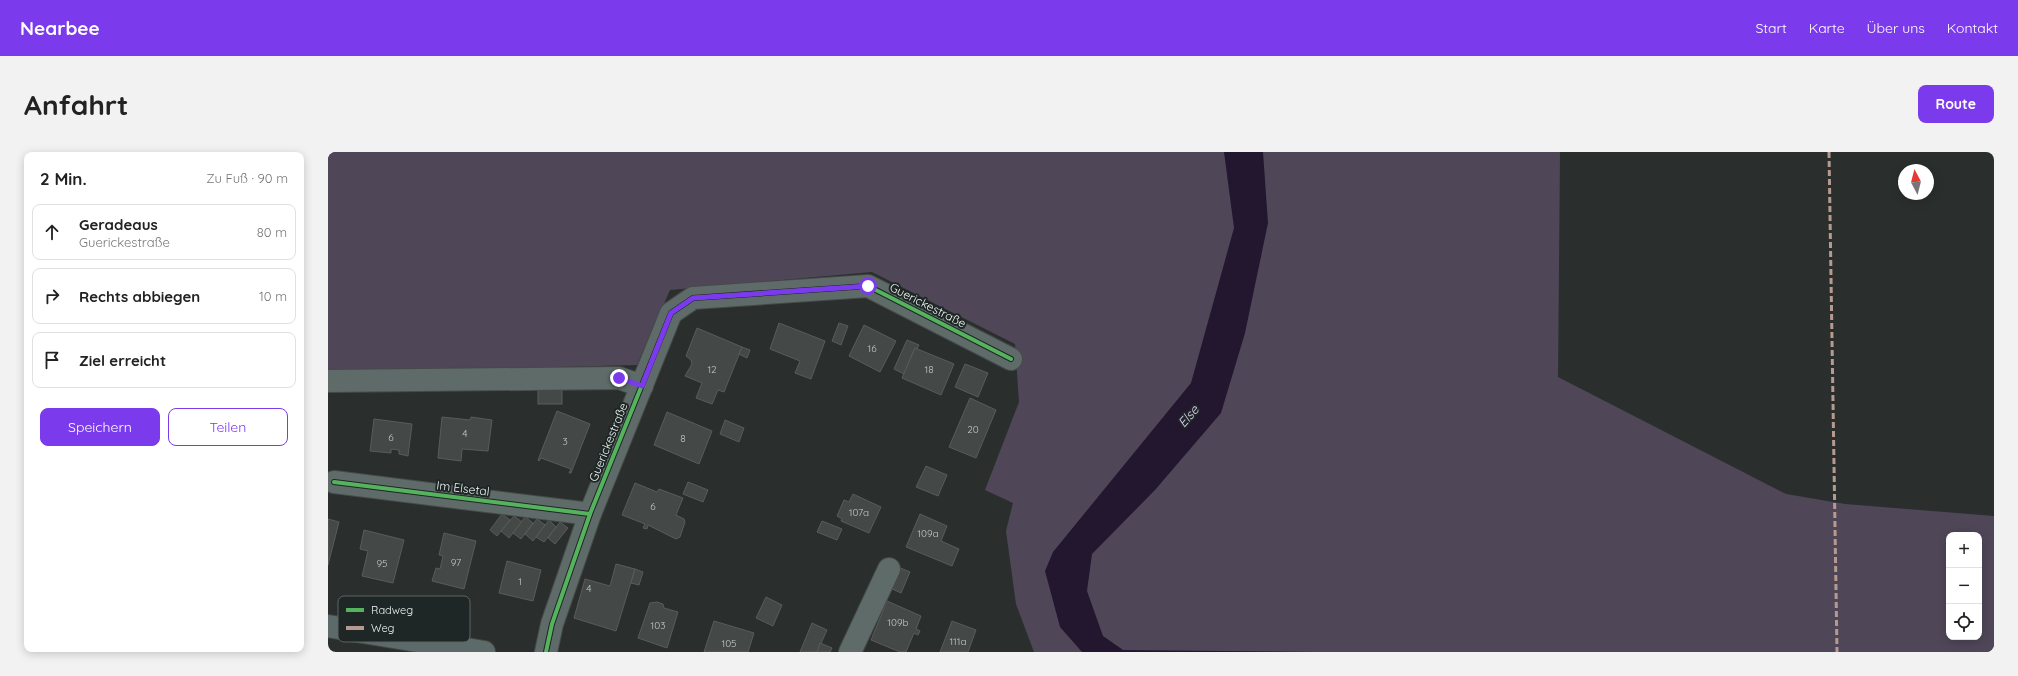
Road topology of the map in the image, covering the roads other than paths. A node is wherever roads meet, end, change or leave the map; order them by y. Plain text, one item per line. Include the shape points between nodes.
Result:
1 (1011, 359) dead end
2 (328, 381) edge
3 (642, 386) junction
4 (334, 482) dead end
5 (590, 514) junction
6 (889, 569) dead end
7 (328, 626) edge
8 (338, 628) edge
9 (424, 642) edge
10 (484, 652) edge
11 (546, 652) edge
12 (850, 652) edge

1 - 3 street, Guerickestraße via 868,286 693,298 671,313
2 - 3 street via 619,378
3 - 5 street, Guerickestraße
4 - 5 street, Im Elsetal
5 - 11 street, Guerickestraße via 552,624
6 - 12 street
7 - 8 main road
9 - 10 main road

